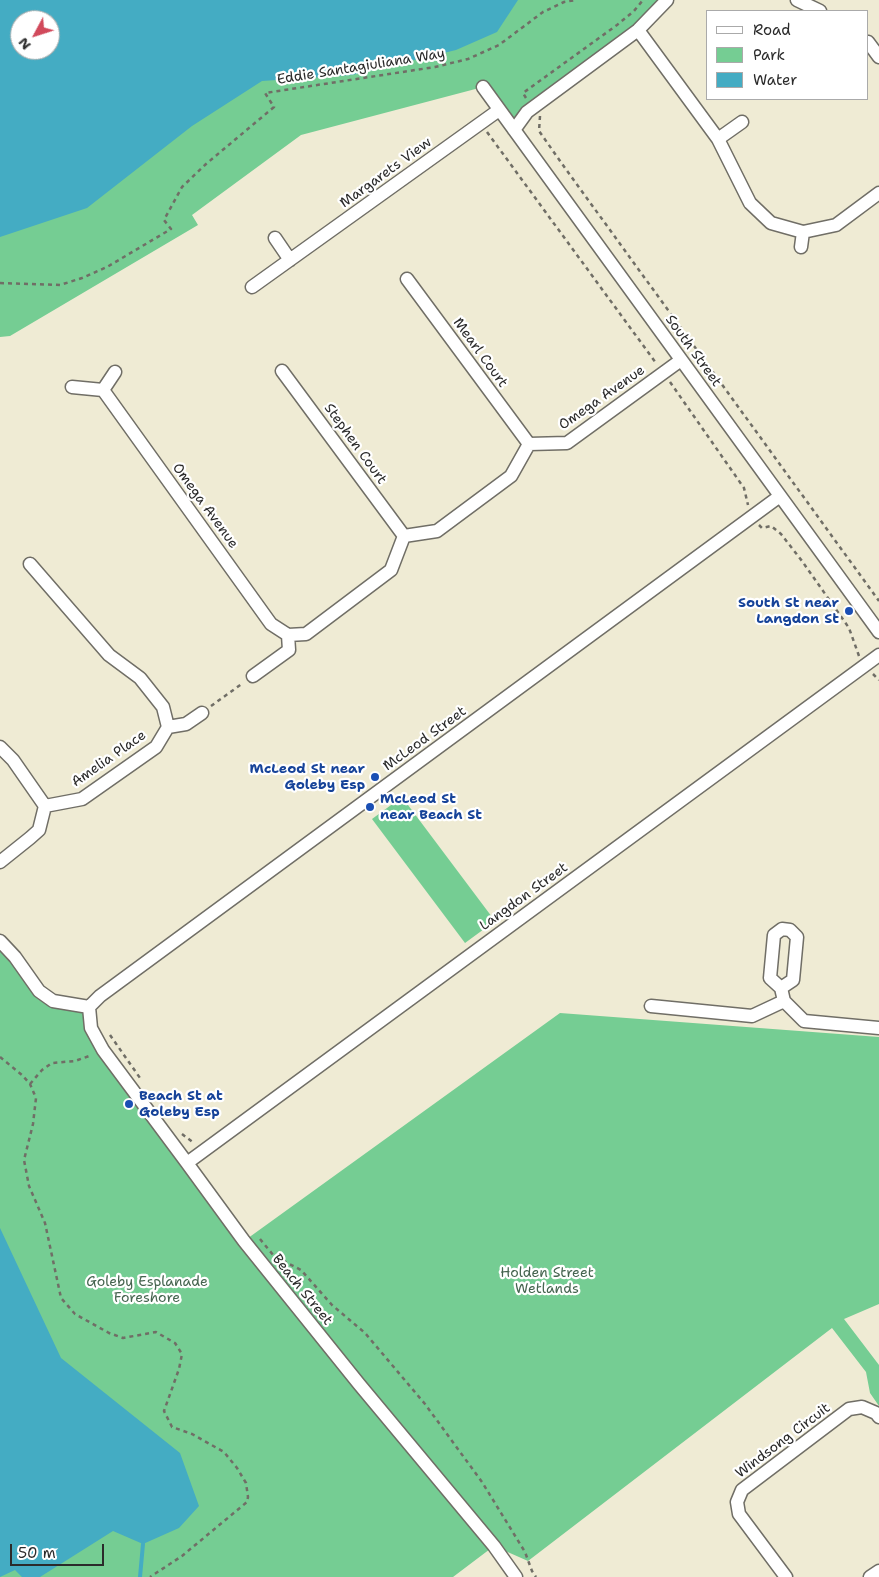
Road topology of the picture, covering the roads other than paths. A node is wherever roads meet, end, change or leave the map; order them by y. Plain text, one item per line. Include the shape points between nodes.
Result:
1 (666, 0) edge
2 (797, 0) edge
3 (818, 10) edge
4 (638, 30) junction
5 (869, 43) edge
6 (879, 57) edge
7 (483, 87) dead end
8 (499, 110) junction
9 (742, 122) dead end
10 (514, 130) junction
11 (718, 139) junction
12 (879, 193) edge
13 (803, 232) junction
14 (275, 238) dead end
15 (801, 248) dead end
16 (290, 260) junction
17 (407, 279) dead end
18 (252, 287) dead end
19 (681, 360) junction
20 (282, 371) dead end
21 (115, 372) dead end
22 (72, 387) dead end
23 (103, 390) junction
24 (529, 444) junction
25 (780, 496) junction
26 (404, 536) junction
27 (30, 564) dead end
28 (879, 632) edge
29 (288, 635) junction
30 (879, 655) edge
31 (252, 676) road end
32 (202, 713) road end
33 (168, 727) junction
34 (0, 747) edge
35 (44, 806) junction
36 (0, 862) edge
37 (0, 941) edge
38 (782, 988) dead end
39 (784, 1002) junction
40 (651, 1006) dead end
41 (89, 1007) junction
42 (879, 1028) edge
43 (187, 1163) junction
44 (879, 1417) edge
45 (879, 1571) edge
46 (516, 1577) edge
47 (786, 1577) edge
48 (870, 1577) edge

1 - 4 street
2 - 3 street
4 - 10 street via 533,107
4 - 11 street
5 - 6 street
7 - 8 street, South Street
8 - 10 street, South Street
8 - 16 street, Margarets View
9 - 11 street
10 - 19 street, South Street
11 - 13 street via 750,203 771,223
12 - 13 street via 836,224
13 - 15 street
14 - 16 street
16 - 18 street, Margarets View
17 - 24 street, Mearl Court
19 - 24 street, Omega Avenue via 567,443
19 - 25 street, South Street
20 - 26 street, Stephen Court
21 - 23 street
22 - 23 street
23 - 29 street, Omega Avenue via 271,624
24 - 26 street via 510,476 437,531
25 - 28 street, South Street
25 - 41 street, McLeod Street
26 - 29 street via 391,570 306,634
27 - 33 street via 109,655 140,678 163,707
29 - 31 street via 289,650
30 - 43 street, Langdon Street
32 - 33 street via 186,724
33 - 35 street, Amelia Place via 156,747 82,799
34 - 35 street via 13,760
35 - 36 street via 39,830
37 - 41 street via 38,991 53,1001
38 - 39 street
39 - 40 street via 752,1016
39 - 42 street via 804,1021
41 - 43 street, Beach Street via 91,1028 103,1050
43 - 46 street, Beach Street via 244,1241
44 - 47 street, Windsong Circuit via 862,1407 849,1409 742,1490 737,1502 739,1514
45 - 48 street

